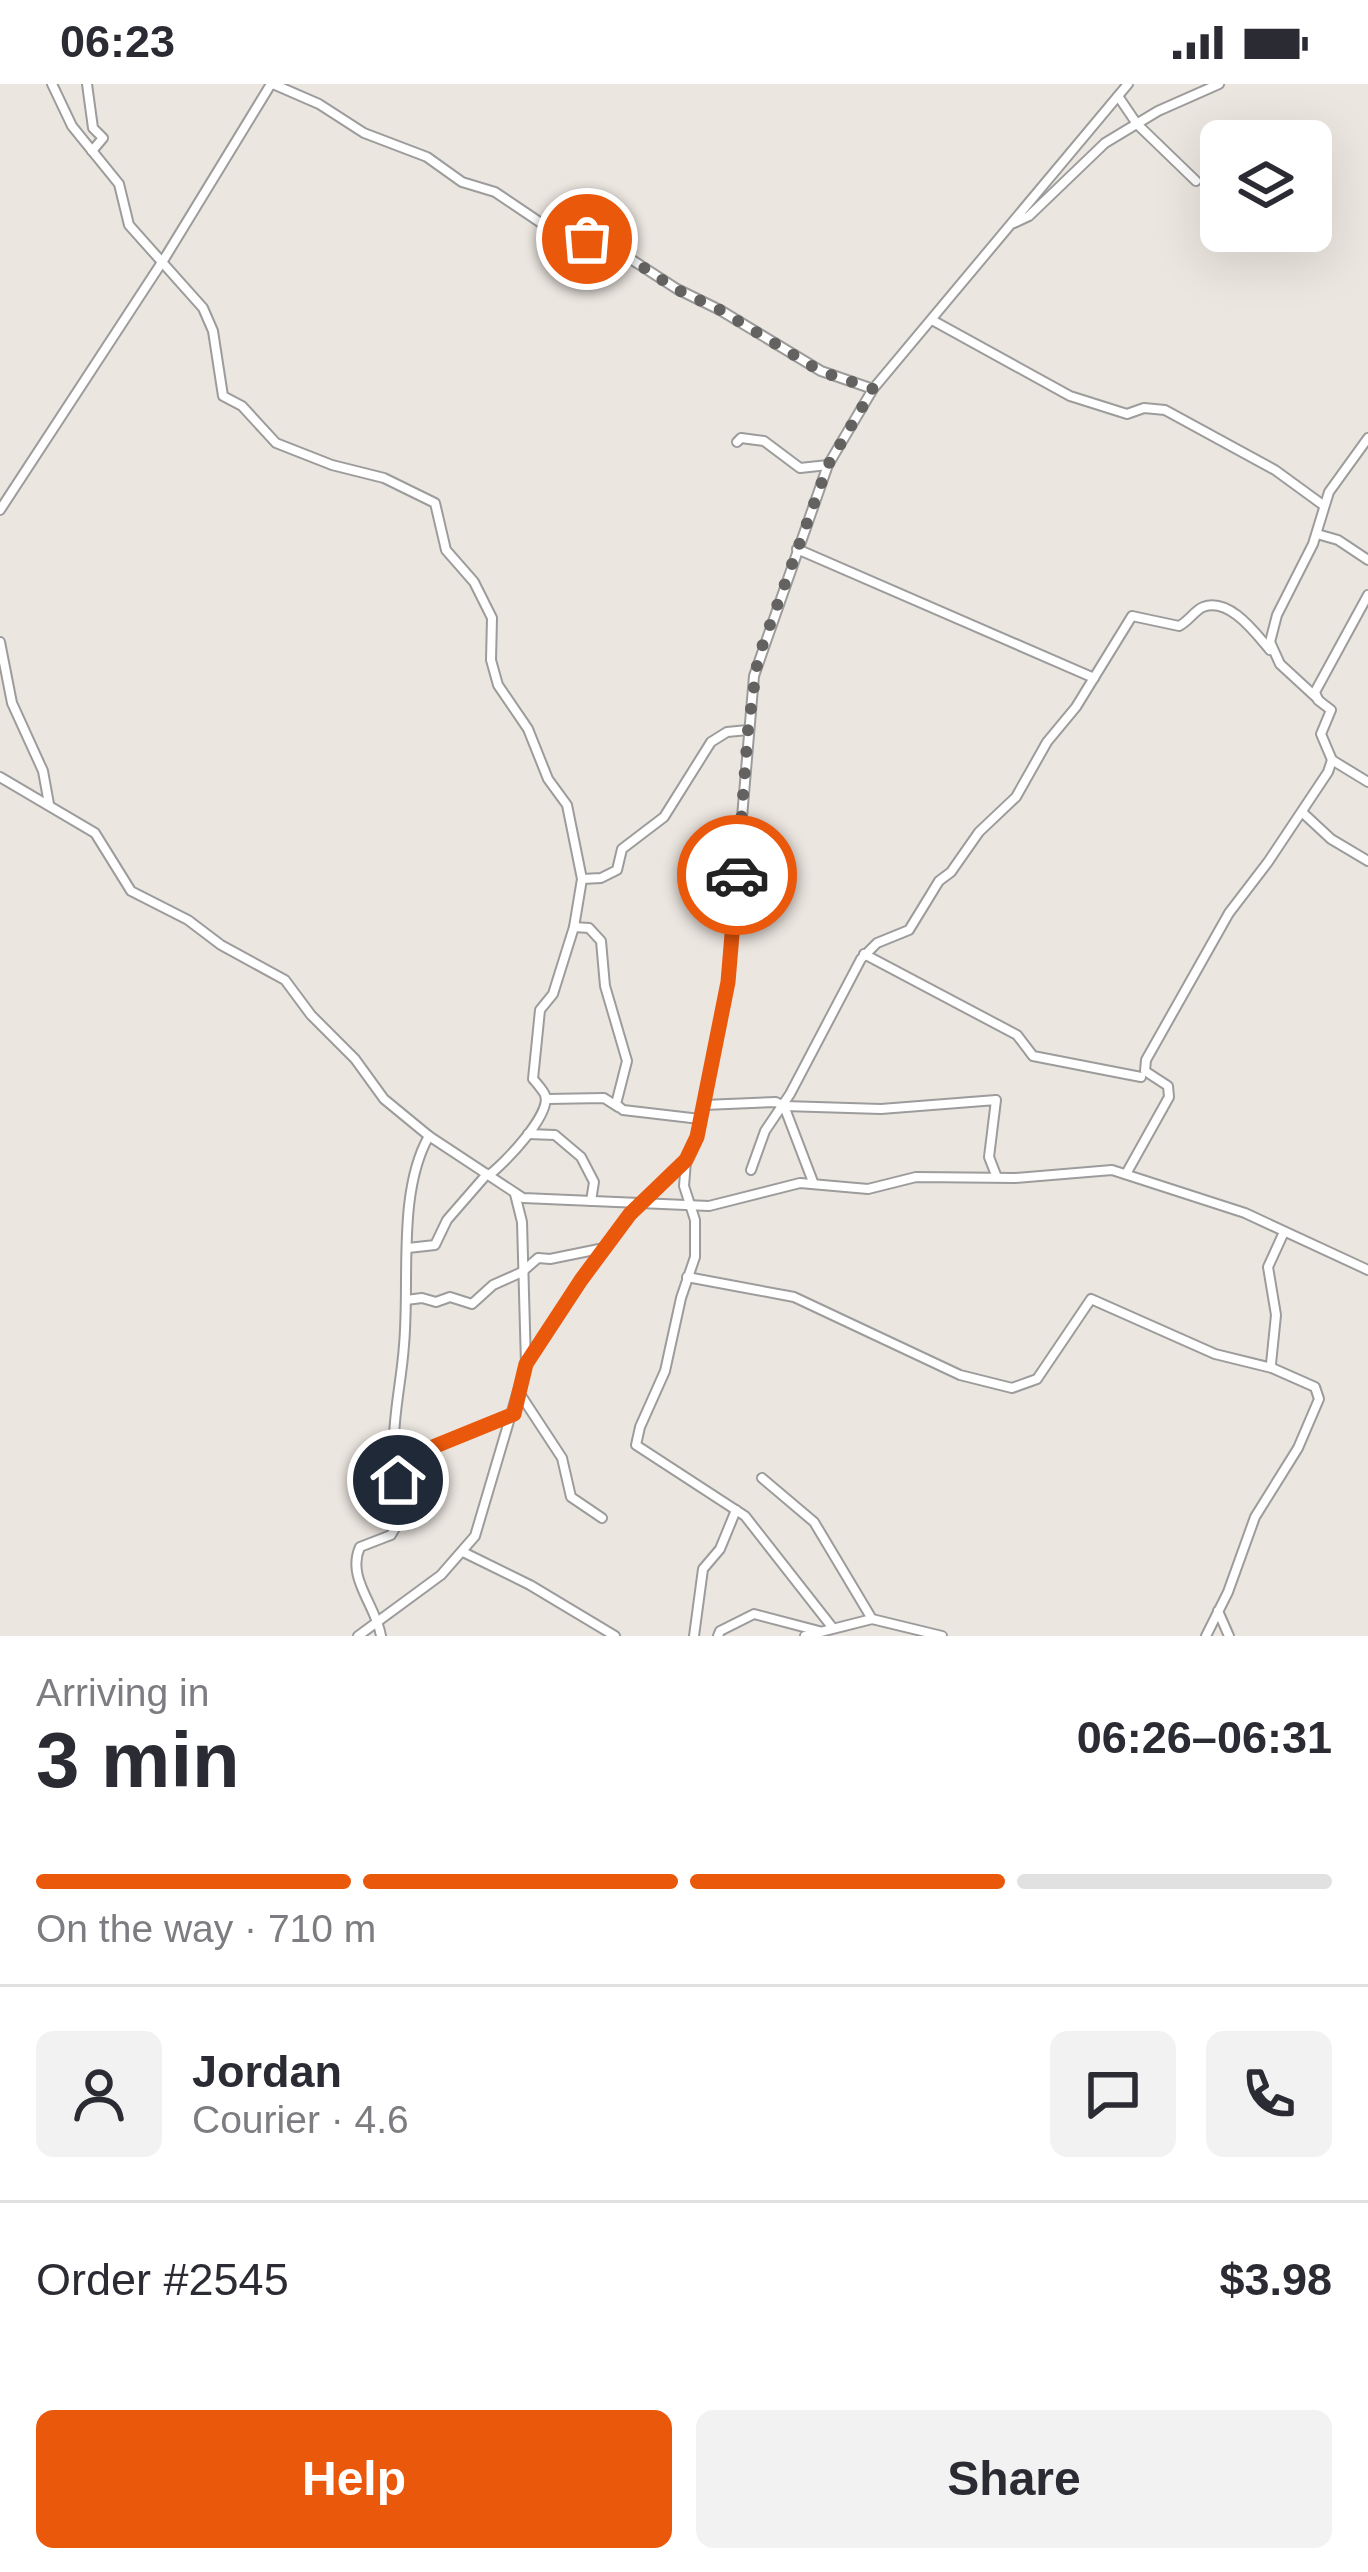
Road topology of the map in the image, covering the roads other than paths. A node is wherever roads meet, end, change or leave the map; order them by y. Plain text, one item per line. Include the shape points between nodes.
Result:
1 (52, 84) edge
2 (87, 84) edge
3 (272, 84) edge
4 (1128, 84) edge
5 (1219, 84) edge
6 (1118, 96) junction
7 (1137, 124) junction
8 (92, 151) junction
9 (1196, 181) dead end
10 (1013, 223) junction
11 (163, 260) junction
12 (932, 320) junction
13 (873, 389) junction
14 (1368, 438) edge
15 (737, 442) dead end
16 (1364, 450) edge
17 (828, 465) junction
18 (1323, 505) junction
19 (0, 510) edge
20 (1316, 533) junction
21 (797, 549) junction
22 (1368, 560) edge
23 (1368, 596) edge
24 (0, 642) edge
25 (1270, 650) junction
26 (1094, 677) junction
27 (1319, 699) junction
28 (748, 730) junction
29 (1332, 760) junction
30 (0, 777) edge
31 (1368, 782) edge
32 (50, 806) junction
33 (1303, 813) junction
34 (1368, 861) edge
35 (582, 879) junction
36 (574, 927) junction
37 (865, 954) junction
38 (1141, 1077) dead end
39 (547, 1099) junction
40 (704, 1105) junction
41 (783, 1105) junction
42 (619, 1108) junction
43 (700, 1118) junction
44 (528, 1134) junction
45 (430, 1136) junction
46 (686, 1160) junction
47 (751, 1170) dead end
48 (1126, 1174) junction
49 (488, 1175) junction
50 (997, 1175) junction
51 (814, 1184) junction
52 (514, 1193) junction
53 (591, 1201) junction
54 (644, 1201) junction
55 (691, 1206) junction
56 (1284, 1232) junction
57 (408, 1247) junction
58 (604, 1248) junction
59 (1368, 1270) edge
60 (522, 1272) junction
61 (687, 1277) junction
62 (406, 1300) junction
63 (526, 1364) junction
64 (1272, 1369) junction
65 (519, 1393) junction
66 (514, 1414) junction
67 (762, 1478) dead end
68 (402, 1495) junction
69 (736, 1510) junction
70 (602, 1518) dead end
71 (463, 1552) junction
72 (1218, 1611) junction
73 (872, 1619) junction
74 (378, 1620) junction
75 (832, 1627) junction
76 (819, 1631) junction
77 (358, 1636) edge
78 (381, 1636) edge
79 (615, 1636) edge
80 (694, 1636) edge
81 (718, 1636) edge
82 (805, 1636) edge
83 (942, 1636) edge
84 (1206, 1636) edge
85 (1229, 1636) edge

1 - 8 street
2 - 8 street via 93,128 103,138
3 - 11 street
3 - 13 street via 428,157 544,225 609,245 820,371
4 - 6 street
5 - 7 street
6 - 7 street
6 - 10 street
7 - 9 street
7 - 10 street
8 - 11 street via 119,184 129,225
10 - 12 street
11 - 19 street
11 - 35 street via 208,318 223,395 266,436 434,503 446,550 492,618 498,685 567,805
12 - 13 street
12 - 18 street via 1070,397 1127,414 1165,410
13 - 17 street
14 - 16 street
15 - 17 street via 762,440 800,468
16 - 18 street
17 - 21 street
18 - 20 street
20 - 22 street
20 - 25 street via 1277,615
21 - 26 street
21 - 28 street via 758,658
23 - 27 street via 1315,692
24 - 32 street via 12,703
25 - 26 street via 1224,609 1203,607 1179,626 1138,615
25 - 27 street
26 - 37 street via 1029,780 939,881 909,929
27 - 29 street via 1331,710 1321,739
28 - 35 street via 711,742 664,817 622,849 617,870
28 - 40 street via 728,982
29 - 31 street
29 - 33 street
30 - 32 street
32 - 45 street via 103,841 131,891 285,980 384,1099
33 - 34 street
33 - 48 street via 1228,913 1146,1060 1145,1071 1168,1086 1169,1097
35 - 36 street
36 - 39 street via 554,994 540,1010 533,1079
36 - 42 street via 602,941 605,986 627,1061
37 - 38 street via 1017,1035 1033,1056
37 - 41 street
39 - 42 street via 604,1098
39 - 44 street
40 - 41 street
40 - 43 street
41 - 47 street
41 - 50 street via 881,1109 996,1100 988,1157
41 - 51 street
42 - 43 street
43 - 46 street
44 - 49 street
44 - 53 street via 555,1135 581,1157 594,1182
45 - 49 street
45 - 57 street via 413,1172
46 - 54 street
46 - 55 street
48 - 50 street
48 - 56 street
49 - 52 street
49 - 57 street via 447,1220 436,1245
50 - 51 street via 916,1177 868,1189
51 - 55 street
52 - 53 street
52 - 60 street
53 - 54 street
54 - 55 street
54 - 58 street
55 - 61 street via 696,1244
56 - 59 street
56 - 64 street via 1267,1276 1276,1315
57 - 62 street
58 - 60 street via 538,1258
58 - 63 street
60 - 62 street via 472,1304
60 - 63 street
61 - 64 street via 794,1297 992,1385 1037,1379 1090,1299 1215,1354
61 - 69 street via 665,1371 636,1445
62 - 68 street via 393,1441
63 - 65 street
64 - 72 street via 1315,1387 1319,1399 1255,1517
65 - 66 street
65 - 70 street via 562,1457 571,1497
66 - 68 street via 423,1451 419,1475
66 - 71 street via 483,1519
67 - 73 street via 814,1522
68 - 74 street via 394,1532 356,1552 357,1576
69 - 75 street
69 - 80 street via 703,1568
71 - 74 street
71 - 79 street
72 - 84 street
72 - 85 street
73 - 75 street
73 - 83 street
74 - 77 street
74 - 78 street
75 - 76 street
76 - 81 street via 754,1614
76 - 82 street

